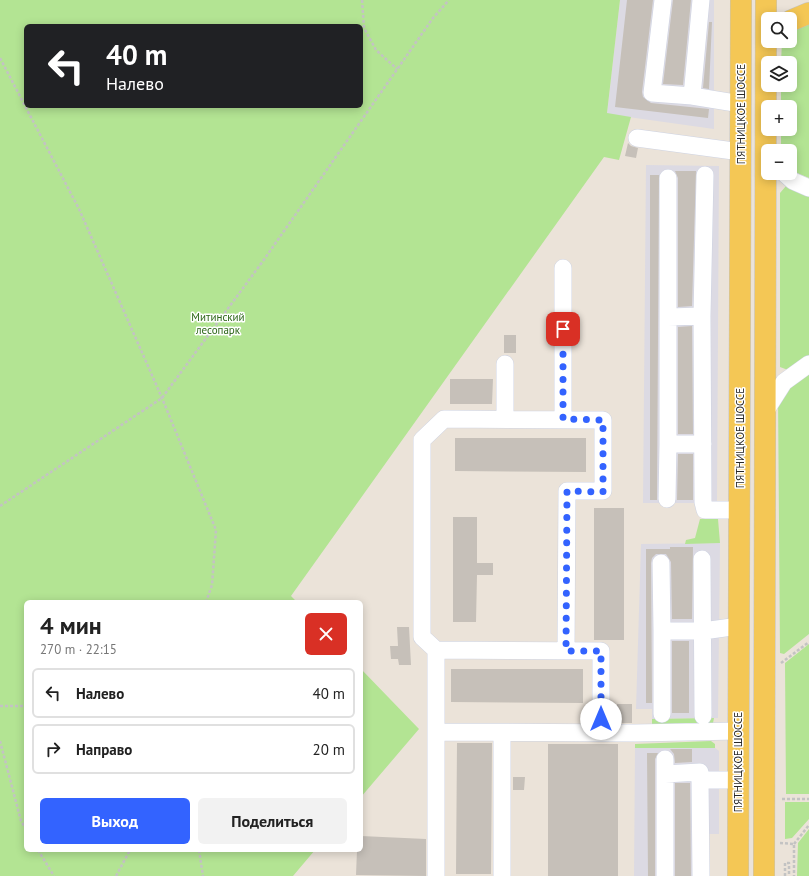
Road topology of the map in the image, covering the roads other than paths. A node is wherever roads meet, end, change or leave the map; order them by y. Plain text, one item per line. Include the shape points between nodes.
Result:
1 (663, 0) edge
2 (701, 0) edge
3 (741, 0) edge
4 (766, 0) edge
5 (809, 13) edge
6 (797, 18) edge
7 (771, 50) edge
8 (692, 96) junction
9 (741, 104) junction
10 (637, 138) dead end
11 (768, 144) edge
12 (741, 152) junction
13 (705, 175) dead end
14 (668, 178) dead end
15 (768, 180) edge
16 (792, 180) edge
17 (809, 188) edge
18 (563, 268) dead end
19 (702, 316) junction
20 (668, 317) junction
21 (505, 364) dead end
22 (809, 364) edge
23 (765, 412) junction
24 (505, 419) junction
25 (563, 419) junction
26 (668, 444) junction
27 (703, 444) junction
28 (667, 499) dead end
29 (739, 510) junction
30 (702, 559) dead end
31 (661, 563) dead end
32 (738, 626) junction
33 (662, 631) junction
34 (703, 631) junction
35 (436, 650) junction
36 (566, 651) junction
37 (662, 714) dead end
38 (703, 716) dead end
39 (738, 731) junction
40 (436, 732) junction
41 (502, 732) junction
42 (601, 733) junction
43 (700, 770) junction
44 (738, 780) junction
45 (436, 876) edge
46 (502, 876) edge
47 (665, 876) edge
48 (701, 876) edge
49 (738, 876) edge
50 (764, 876) edge

1 - 8 street via 652,93
2 - 8 street
3 - 9 main road, ПЯТНИЦКОЕ ШОССЕ
4 - 7 main road
5 - 6 main road
7 - 11 main road
8 - 9 street
9 - 12 main road, ПЯТНИЦКОЕ ШОССЕ
10 - 12 street
12 - 29 main road, ПЯТНИЦКОЕ ШОССЕ
13 - 19 street
14 - 20 street
15 - 23 main road
16 - 17 street
18 - 25 street
19 - 20 street
19 - 27 street
20 - 26 street
21 - 24 street
22 - 23 street via 784,382
23 - 50 main road
24 - 25 street
24 - 35 street via 444,419 422,440 422,637
25 - 36 street via 603,420 603,492 567,491
26 - 27 street
26 - 28 street
27 - 29 street via 705,510
29 - 32 main road, ПЯТНИЦКОЕ ШОССЕ
30 - 34 street
31 - 33 street
32 - 34 street
32 - 39 main road, ПЯТНИЦКОЕ ШОССЕ
33 - 34 street
33 - 37 street
34 - 38 street
35 - 36 street
35 - 40 street
36 - 42 street via 601,651
39 - 42 street
39 - 44 main road, ПЯТНИЦКОЕ ШОССЕ
40 - 41 street
40 - 45 street
41 - 42 street
41 - 46 street
43 - 44 street
43 - 47 street via 664,766
43 - 48 street
44 - 49 main road, ПЯТНИЦКОЕ ШОССЕ

